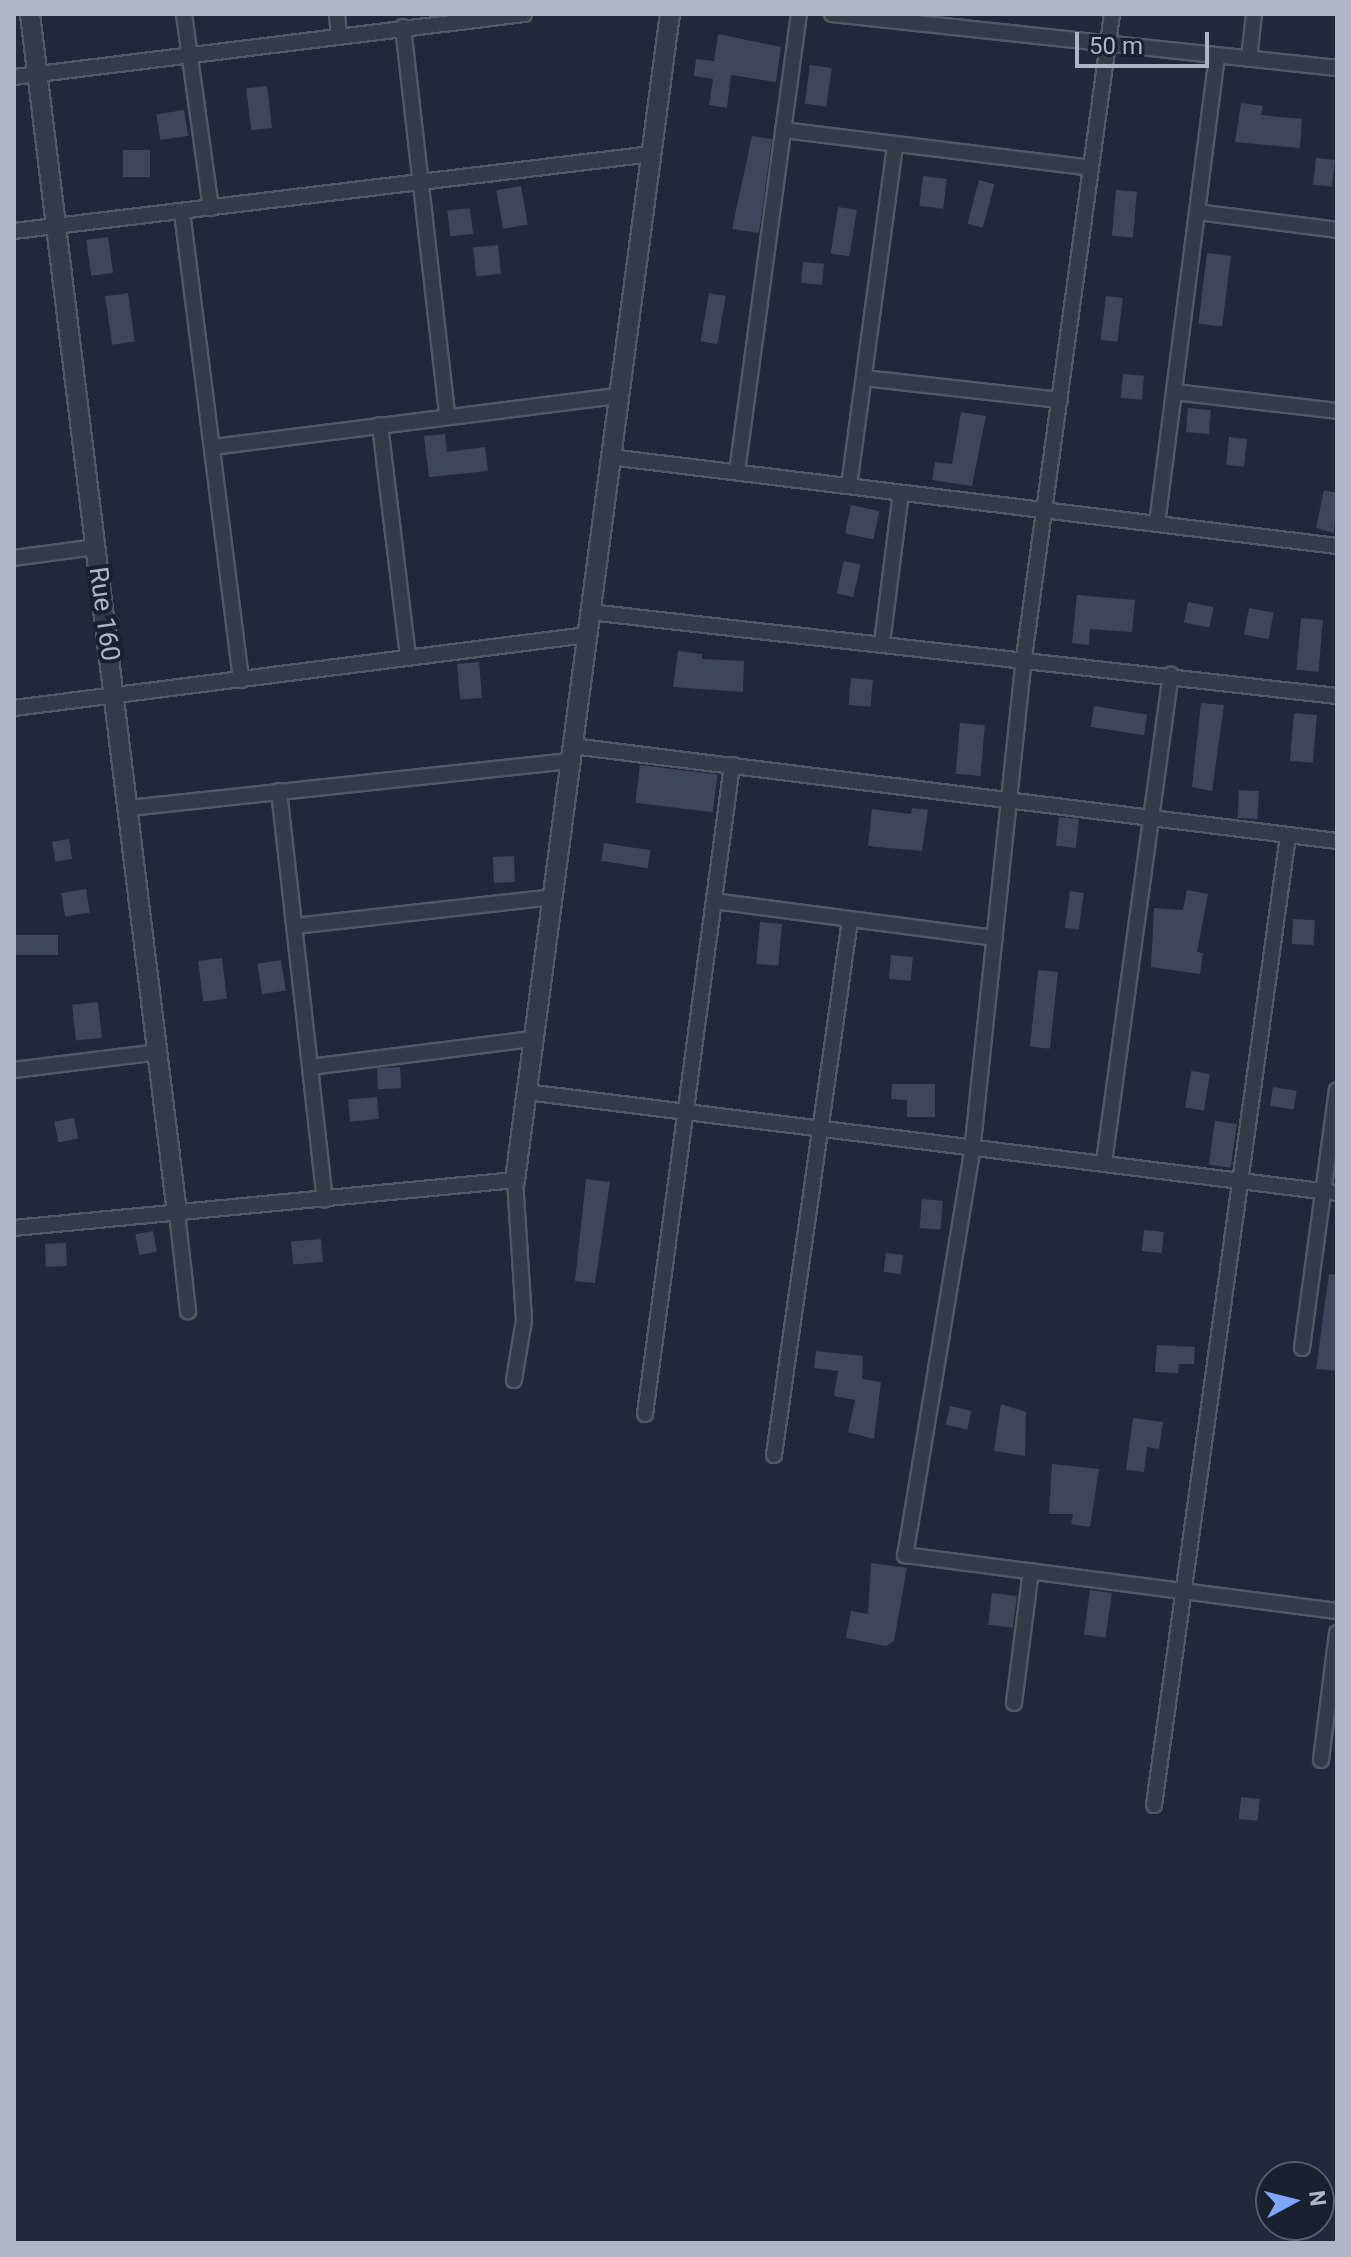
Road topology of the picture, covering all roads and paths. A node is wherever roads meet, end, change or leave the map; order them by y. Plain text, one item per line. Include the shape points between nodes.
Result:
1 (30, 14) edge
2 (184, 14) edge
3 (337, 14) edge
4 (524, 14) edge
5 (670, 14) edge
6 (799, 14) edge
7 (832, 14) edge
8 (1112, 14) edge
9 (1254, 14) edge
10 (478, 17) edge
11 (965, 21) edge
12 (403, 27) junction
13 (339, 35) junction
14 (1108, 46) junction
15 (189, 54) junction
16 (1217, 56) junction
17 (1249, 59) junction
18 (1337, 68) edge
19 (36, 74) junction
20 (14, 77) edge
21 (783, 130) junction
22 (895, 144) junction
23 (652, 154) junction
24 (1091, 168) junction
25 (422, 182) junction
26 (211, 208) junction
27 (182, 212) junction
28 (1197, 212) junction
29 (55, 225) junction
30 (1337, 230) edge
31 (14, 231) edge
32 (864, 378) junction
33 (1174, 392) junction
34 (618, 396) junction
35 (1060, 400) junction
36 (1337, 411) edge
37 (447, 416) junction
38 (380, 425) junction
39 (213, 447) junction
40 (610, 457) junction
41 (737, 472) junction
42 (849, 486) junction
43 (901, 493) junction
44 (1045, 510) junction
45 (1157, 524) junction
46 (1337, 546) edge
47 (95, 547) junction
48 (14, 558) edge
49 (589, 612) junction
50 (587, 635) junction
51 (882, 643) junction
52 (408, 657) junction
53 (1024, 657) junction
54 (1171, 675) junction
55 (241, 680) junction
56 (116, 696) junction
57 (1337, 696) edge
58 (14, 708) edge
59 (571, 753) junction
60 (732, 765) junction
61 (279, 791) junction
62 (1009, 800) junction
63 (129, 808) junction
64 (1151, 818) junction
65 (1288, 835) junction
66 (1337, 841) edge
67 (552, 897) junction
68 (714, 901) junction
69 (850, 920) junction
70 (295, 926) junction
71 (995, 938) junction
72 (533, 1039) junction
73 (159, 1052) junction
74 (310, 1067) junction
75 (14, 1070) edge
76 (1337, 1090) edge
77 (526, 1092) junction
78 (685, 1112) junction
79 (820, 1128) junction
80 (973, 1146) junction
81 (1104, 1162) junction
82 (1240, 1179) junction
83 (515, 1180) junction
84 (1330, 1192) edge
85 (325, 1199) junction
86 (177, 1213) junction
87 (14, 1228) edge
88 (188, 1311) dead end
89 (1302, 1348) dead end
90 (514, 1380) dead end
91 (645, 1414) dead end
92 (774, 1455) dead end
93 (1031, 1571) junction
94 (1183, 1591) junction
95 (1337, 1611) edge
96 (1337, 1633) edge
97 (1014, 1703) dead end
98 (1321, 1760) dead end
99 (1154, 1805) dead end

1 - 19 street, Rue 160
2 - 15 street
3 - 13 street
4 - 10 street
5 - 23 street
6 - 21 street
7 - 11 street
8 - 14 street
9 - 17 street
10 - 12 street
11 - 14 street
12 - 13 street
12 - 25 street
13 - 15 street
14 - 16 street
14 - 24 street
15 - 19 street
15 - 26 street
16 - 17 street
16 - 28 street
17 - 18 street
19 - 20 street
19 - 29 street, Rue 160
21 - 22 street
21 - 41 street
22 - 24 street
22 - 32 street
23 - 25 street
23 - 34 street
24 - 35 street
25 - 26 street
25 - 37 street
26 - 27 street
27 - 29 street
27 - 39 street
28 - 30 street
28 - 33 street
29 - 31 street
29 - 47 street, Rue 160
32 - 35 street
32 - 42 street
33 - 36 street
33 - 45 street
34 - 37 street
34 - 40 street
35 - 44 street
37 - 38 street
38 - 39 street
38 - 52 street
39 - 55 street
40 - 41 street
40 - 49 street
41 - 42 street
42 - 43 street
43 - 44 street
43 - 51 street
44 - 45 street
44 - 53 street
45 - 46 street
47 - 48 street
47 - 56 street, Rue 160
49 - 50 street
49 - 51 street
50 - 52 street
50 - 59 street
51 - 53 street
52 - 55 street
53 - 54 street
53 - 62 street
54 - 57 street
54 - 64 street
55 - 56 street
56 - 58 street
56 - 63 street, Rue 160
59 - 60 street
59 - 61 street
59 - 67 street
60 - 62 street
60 - 68 street
61 - 63 street
61 - 70 street
62 - 64 street
62 - 71 street
63 - 73 street, Rue 160
64 - 65 street
64 - 81 street
65 - 66 street
65 - 82 street
67 - 70 street
67 - 72 street
68 - 69 street
68 - 78 street
69 - 71 street
69 - 79 street
70 - 74 street
71 - 80 street
72 - 74 street
72 - 77 street
73 - 75 street
73 - 86 street, Rue 160
74 - 85 street
76 - 84 street
77 - 78 street
77 - 83 street
78 - 79 street
78 - 91 street
79 - 80 street
79 - 92 street
80 - 81 street
80 - 93 street via 905,1555
81 - 82 street
82 - 84 street
82 - 94 street
83 - 85 street
83 - 90 street via 524,1320
84 - 89 street
85 - 86 street
86 - 87 street
86 - 88 street
93 - 94 street
93 - 97 street
94 - 95 street
94 - 99 street
96 - 98 street

